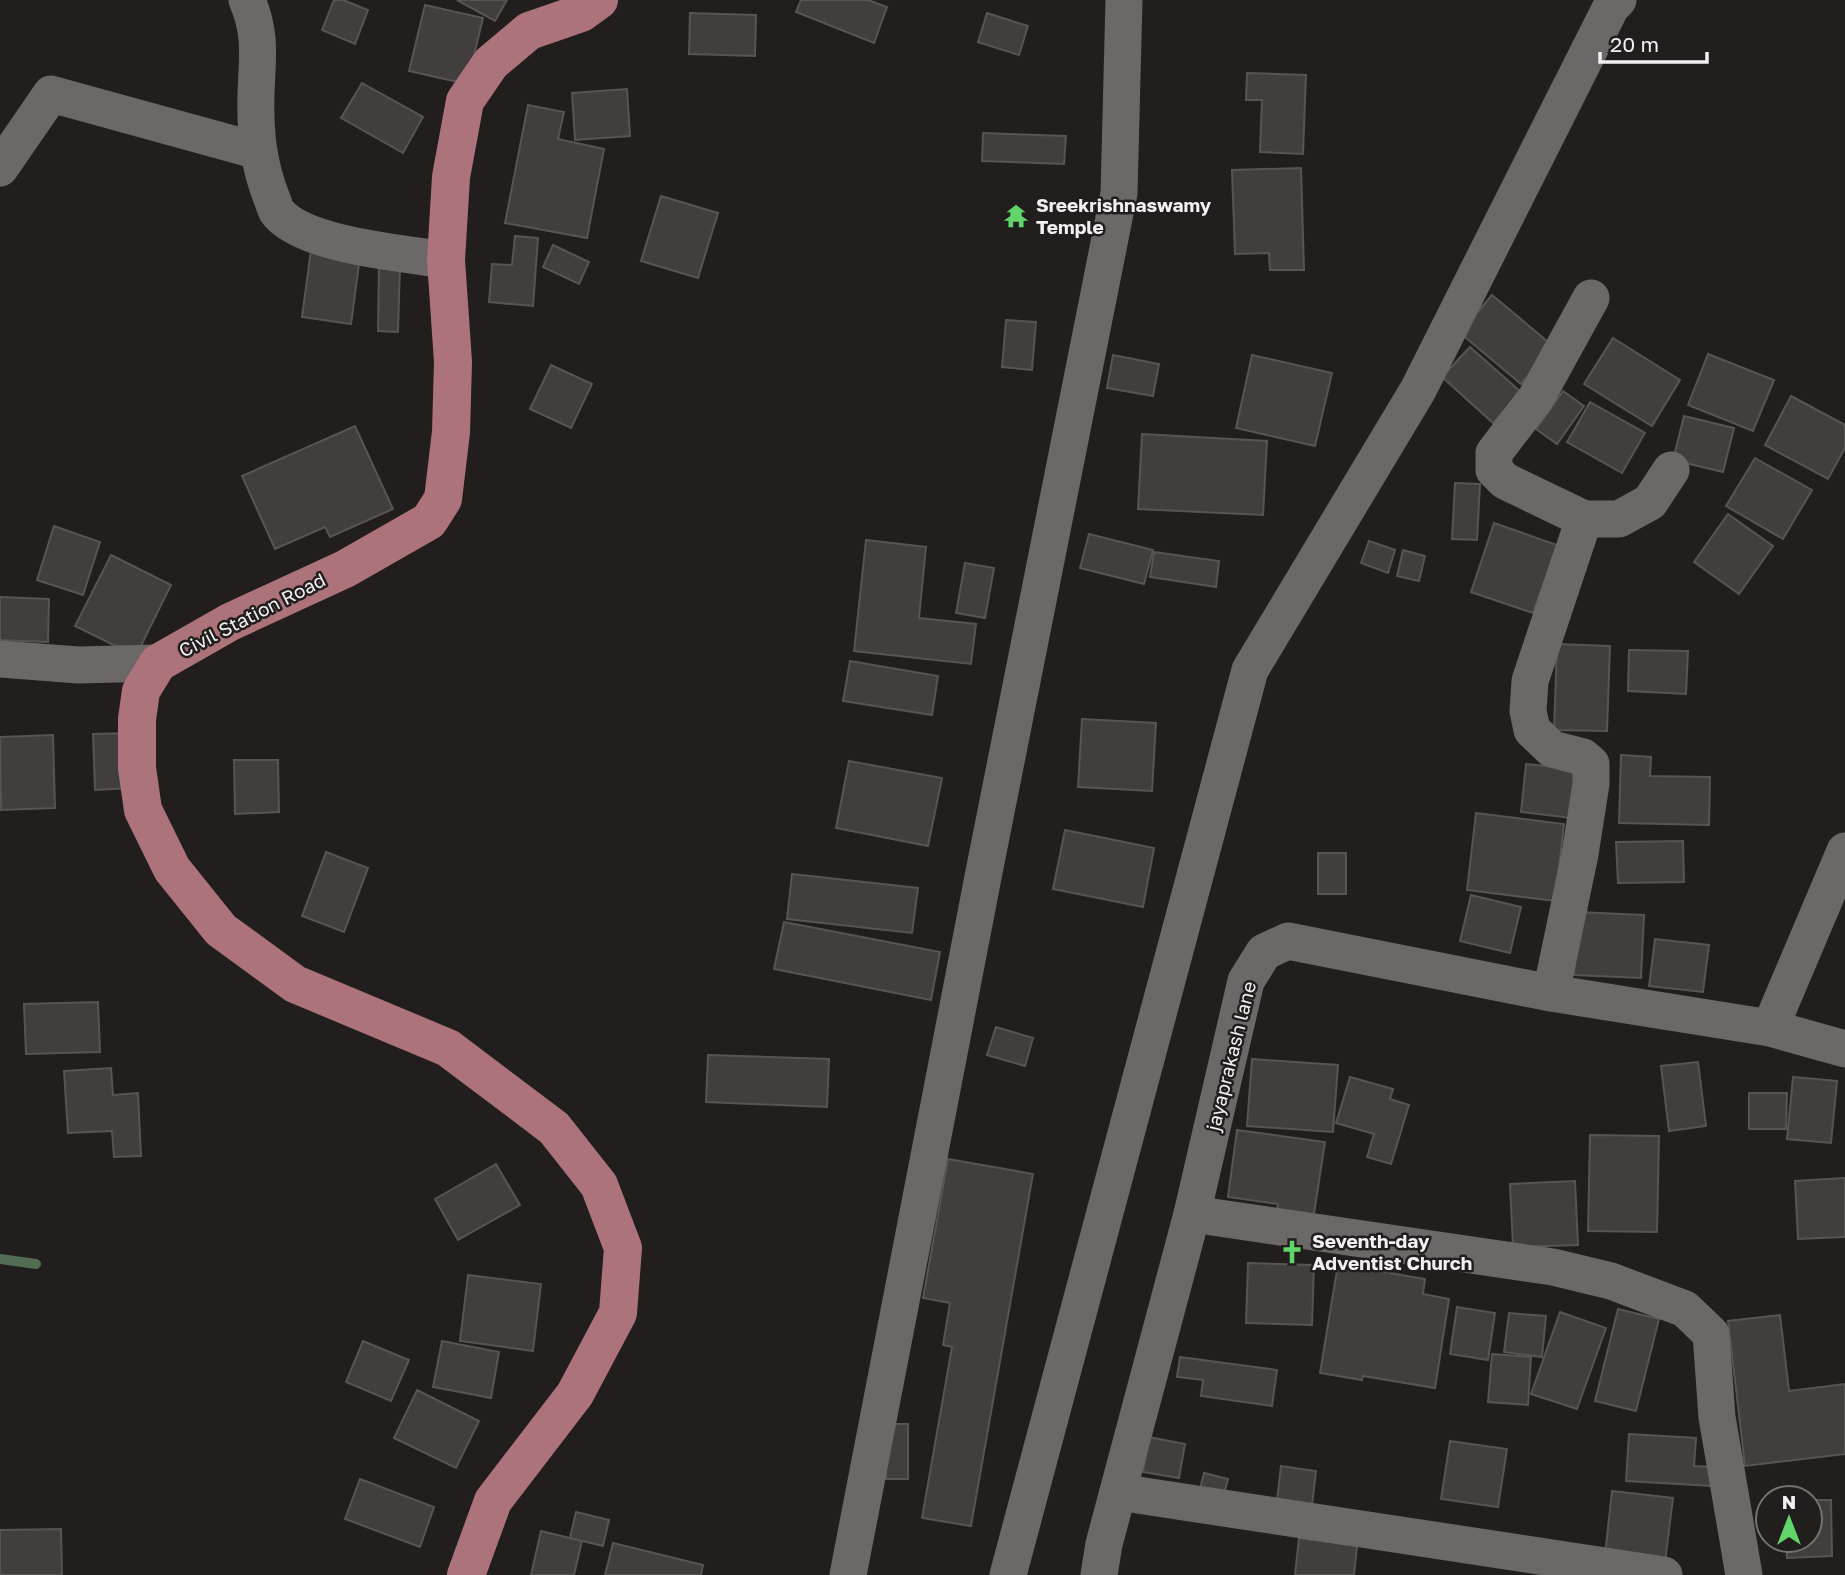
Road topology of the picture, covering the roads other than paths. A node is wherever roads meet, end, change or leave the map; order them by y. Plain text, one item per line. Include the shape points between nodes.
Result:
1 (247, 0) edge
2 (599, 0) edge
3 (1124, 0) edge
4 (1612, 2) edge
5 (258, 151) junction
6 (0, 168) edge
7 (446, 260) junction
8 (1591, 298) dead end
9 (1671, 470) dead end
10 (1584, 519) junction
11 (0, 659) edge
12 (158, 663) junction
13 (1845, 851) edge
14 (1551, 993) junction
15 (1770, 1028) junction
16 (1845, 1049) edge
17 (1192, 1214) junction
18 (1118, 1492) junction
19 (466, 1575) edge
20 (848, 1575) edge
21 (1008, 1575) edge
22 (1099, 1575) edge
23 (1664, 1575) edge
24 (1744, 1575) edge

1 - 5 street via 260,49
2 - 7 main road, Civil Station Road via 581,13 529,31 491,63 466,101 451,177
3 - 20 street via 1119,192
4 - 21 street via 1418,390 1250,670
5 - 6 street via 51,94
5 - 7 street via 262,175 278,213 307,234
7 - 12 main road, Civil Station Road via 453,362 451,432 443,499 429,521 345,569 230,622
8 - 10 street via 1536,398 1494,453 1494,470 1505,481
9 - 10 street via 1650,502 1619,519
10 - 14 street via 1530,681 1532,730 1552,749 1583,757 1591,764 1580,854
11 - 12 street via 78,665
12 - 19 main road, Civil Station Road via 141,691 137,768 143,810 172,869 221,930 295,984 448,1048 554,1128 599,1185 623,1248 618,1313 575,1394 493,1501
13 - 15 street
14 - 15 street, jayaprakash lane
14 - 17 street, jayaprakash lane via 1288,941 1264,952 1246,981
15 - 16 street, jayaprakash lane
17 - 18 street, jayaprakash lane
17 - 24 street via 1553,1267 1611,1281 1685,1309 1711,1334 1717,1416
18 - 22 street, jayaprakash lane
18 - 23 street

